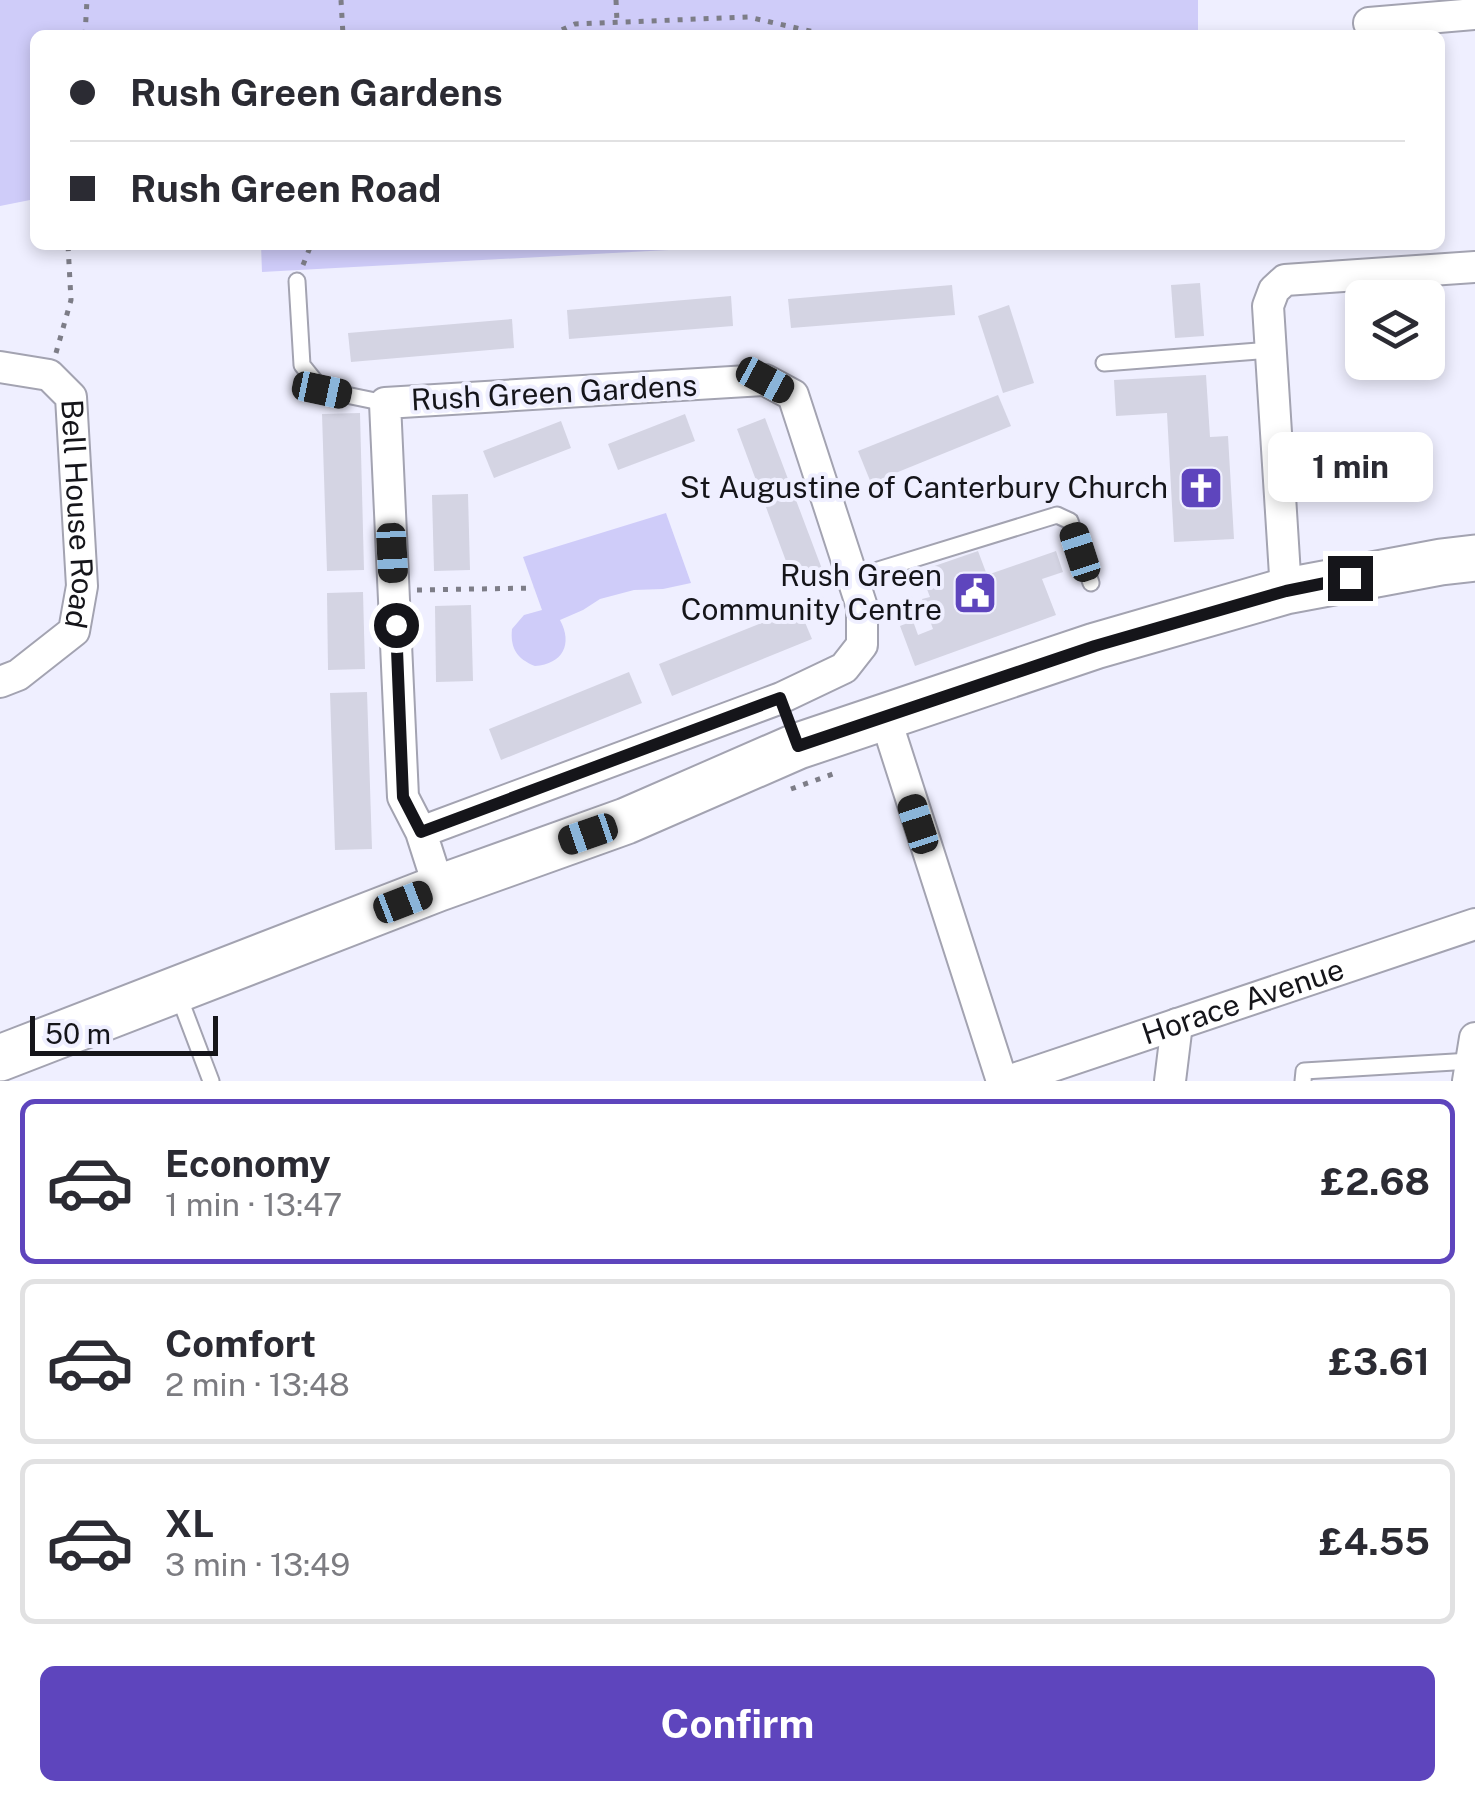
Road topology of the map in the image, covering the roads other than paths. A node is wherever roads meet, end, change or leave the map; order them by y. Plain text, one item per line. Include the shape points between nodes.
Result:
1 (1475, 14) edge
2 (1368, 19) edge
3 (1388, 260) edge
4 (1475, 267) edge
5 (297, 282) dead end
6 (1271, 350) junction
7 (1104, 363) dead end
8 (0, 366) edge
9 (385, 403) junction
10 (1475, 558) edge
11 (852, 578) junction
12 (1091, 583) dead end
13 (1286, 591) junction
14 (0, 682) edge
15 (780, 698) junction
16 (884, 718) junction
17 (798, 746) junction
18 (421, 832) junction
19 (439, 888) junction
20 (1475, 924) edge
21 (177, 990) junction
22 (1178, 1024) junction
23 (0, 1058) edge
24 (1471, 1060) edge
25 (210, 1081) edge
26 (1005, 1081) edge
27 (1170, 1081) edge
28 (1303, 1081) edge

1 - 2 street
3 - 4 street
3 - 6 street via 1286,280 1268,306
5 - 9 lane via 302,364 322,390
6 - 7 lane
6 - 13 street
8 - 14 street, Bell House Road via 49,375 71,397 82,586 74,631
9 - 11 street, Rush Green Gardens via 765,380 793,395
9 - 18 street, Rush Green Gardens via 403,797
10 - 13 main road
11 - 12 lane via 1057,515 1070,521
11 - 15 street, Rush Green Gardens via 862,607 862,645 844,668
13 - 16 main road via 1095,646
15 - 17 street
15 - 18 street, Rush Green Gardens
16 - 17 main road
16 - 26 street
17 - 19 main road via 626,821
18 - 19 street, Rush Green Gardens
19 - 21 main road
20 - 22 street, Horace Avenue
21 - 23 main road
21 - 25 lane
22 - 26 street, Horace Avenue
22 - 27 street
24 - 28 lane via 1304,1071

